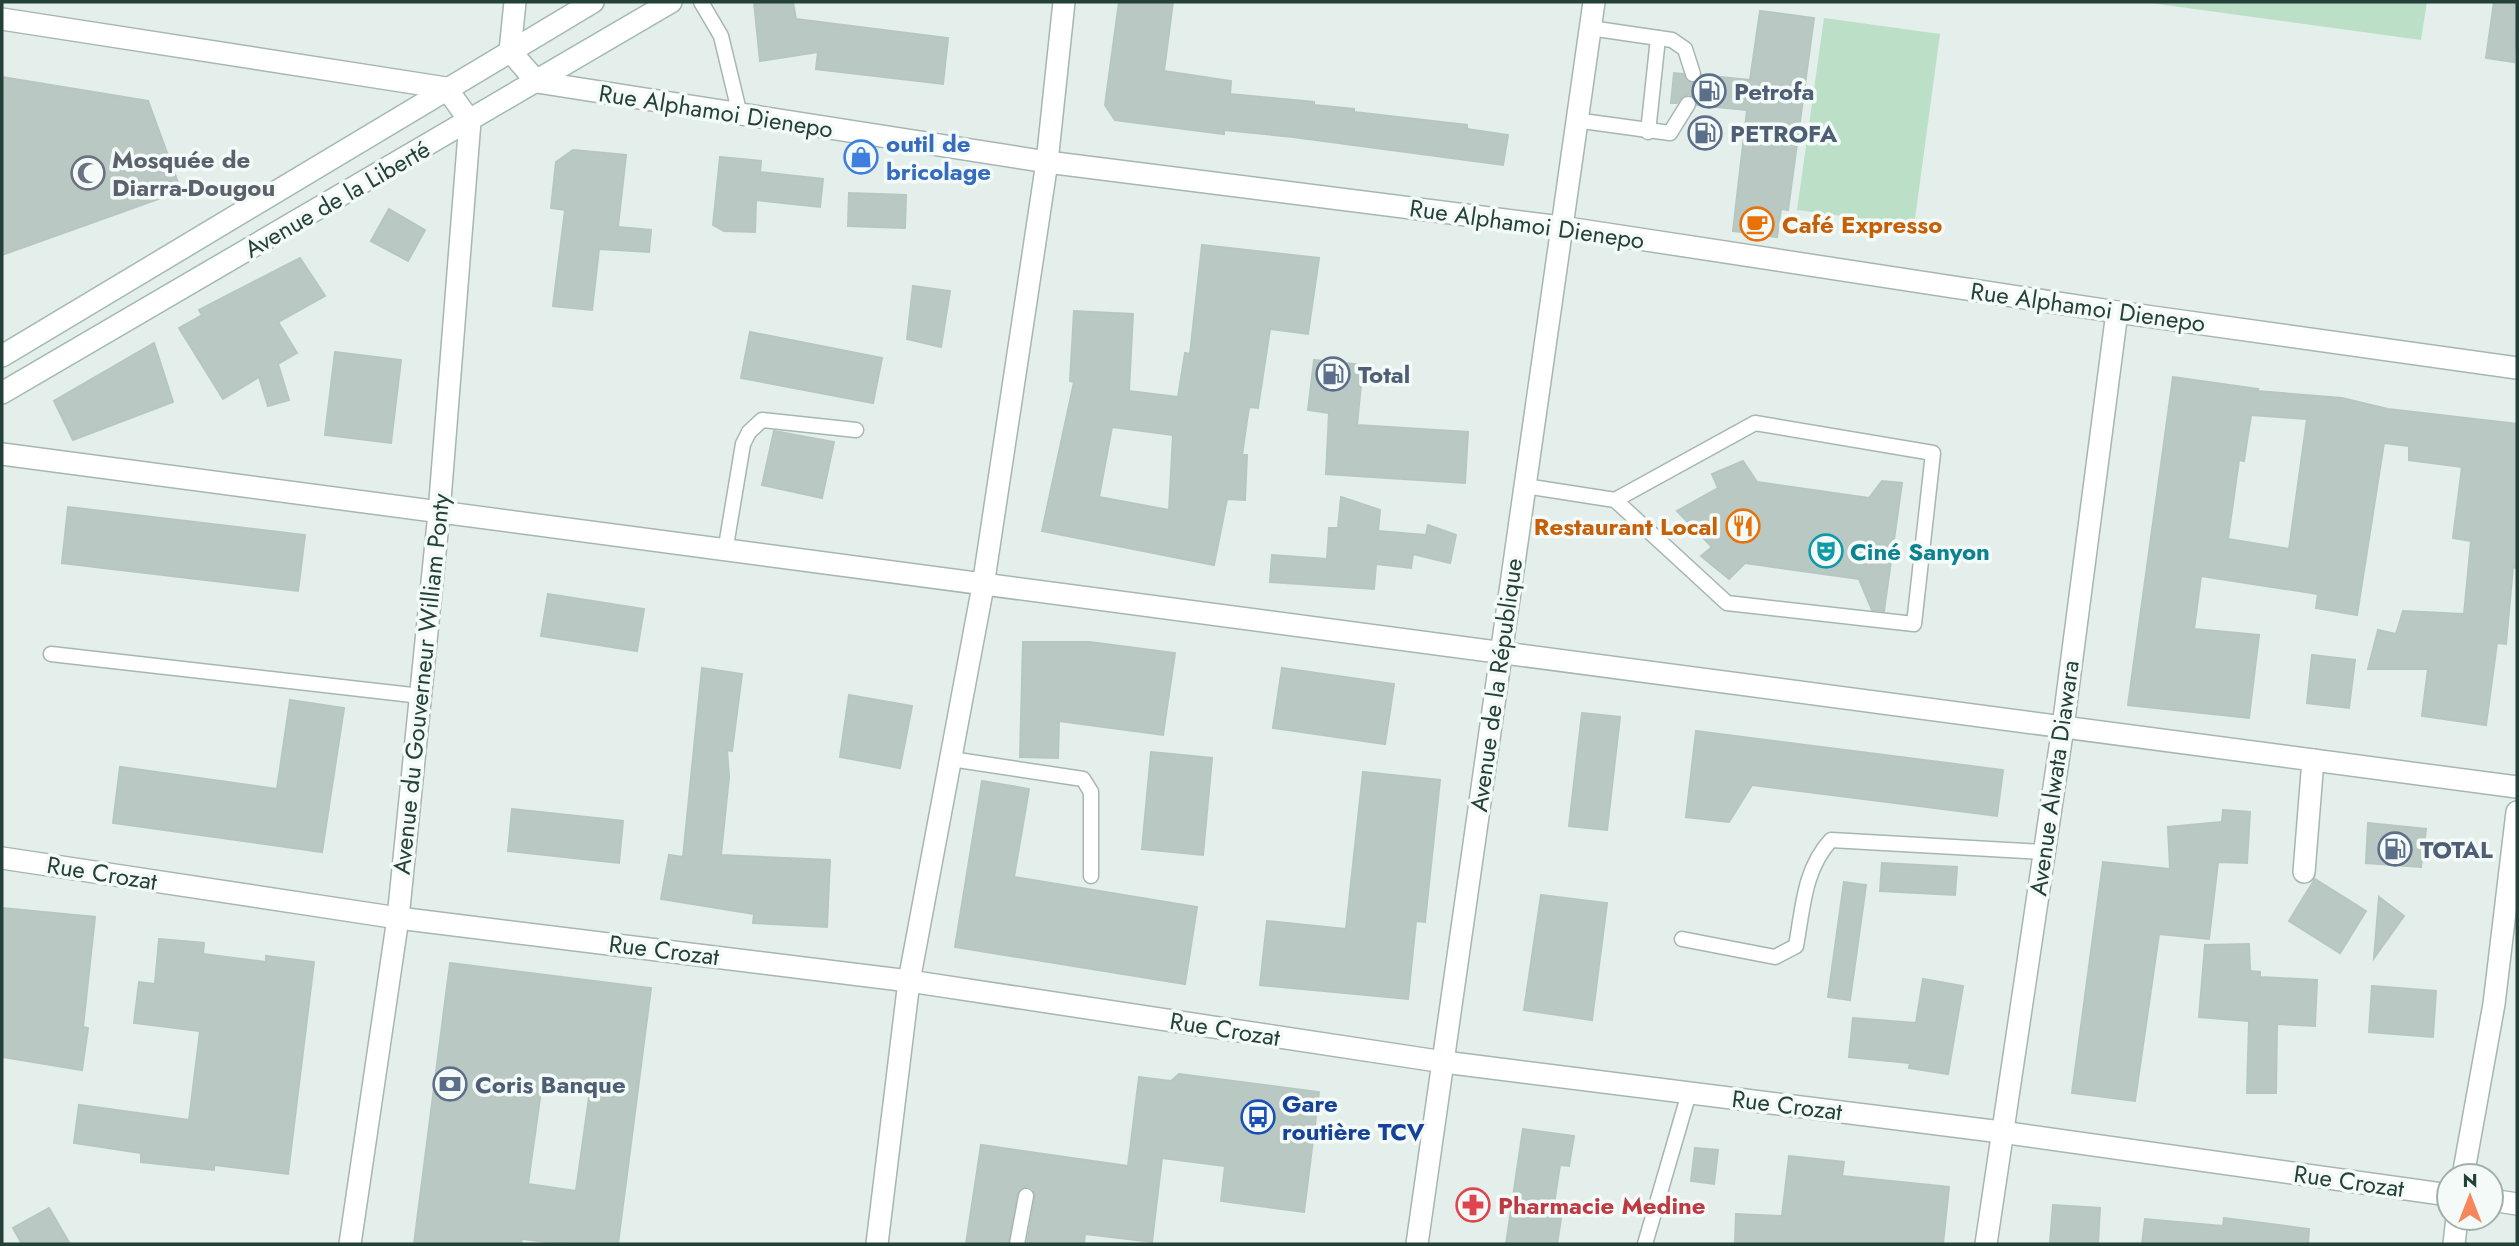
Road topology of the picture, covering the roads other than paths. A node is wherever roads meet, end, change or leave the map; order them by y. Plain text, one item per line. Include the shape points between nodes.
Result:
1 (515, 2) edge
2 (593, 2) edge
3 (671, 2) edge
4 (701, 2) edge
5 (1064, 2) edge
6 (1594, 2) edge
7 (2, 19) edge
8 (1590, 28) junction
9 (1658, 38) junction
10 (510, 51) junction
11 (1693, 74) dead end
12 (537, 82) junction
13 (446, 88) junction
14 (1688, 104) dead end
15 (740, 115) junction
16 (1575, 120) junction
17 (470, 121) junction
18 (1648, 132) junction
19 (1047, 162) junction
20 (1561, 227) junction
21 (2118, 312) junction
22 (2, 356) edge
23 (2517, 368) edge
24 (2, 393) edge
25 (856, 430) dead end
26 (2, 454) edge
27 (1525, 486) junction
28 (1615, 500) junction
29 (439, 513) junction
30 (725, 552) junction
31 (983, 586) junction
32 (1500, 653) junction
33 (51, 654) dead end
34 (421, 696) junction
35 (2063, 727) junction
36 (951, 759) junction
37 (2313, 760) junction
38 (2517, 787) edge
39 (2517, 812) edge
40 (2044, 852) junction
41 (2, 858) edge
42 (2304, 872) dead end
43 (1091, 876) dead end
44 (398, 918) junction
45 (1682, 939) dead end
46 (909, 981) junction
47 (1444, 1062) junction
48 (1689, 1093) junction
49 (2001, 1132) junction
50 (2466, 1162) edge
51 (2435, 1193) edge
52 (1026, 1196) dead end
53 (350, 1244) edge
54 (877, 1244) edge
55 (1017, 1244) edge
56 (1417, 1244) edge
57 (1645, 1244) edge
58 (1986, 1244) edge

1 - 10 street
2 - 10 street, Avenue de la Liberté
3 - 12 street, Avenue de la Liberté
4 - 15 lane via 721,36
5 - 19 street
6 - 8 street, Avenue de la République
7 - 13 street
8 - 9 lane
8 - 16 street, Avenue de la République
9 - 11 lane via 1685,49
9 - 18 lane
10 - 12 street
10 - 13 street, Avenue de la Liberté
12 - 15 street, Rue Alphamoi Dienepo
12 - 17 street, Avenue de la Liberté
13 - 17 street
13 - 22 street, Avenue de la Liberté
14 - 18 lane via 1670,133
15 - 19 street, Rue Alphamoi Dienepo
16 - 18 lane
16 - 20 street, Avenue de la République
17 - 24 street, Avenue de la Liberté
17 - 29 street, Avenue du Gouverneur William Ponty
19 - 20 street, Rue Alphamoi Dienepo
19 - 31 street
20 - 21 street, Rue Alphamoi Dienepo
20 - 27 street, Avenue de la République
21 - 23 street, Rue Alphamoi Dienepo
21 - 35 street, Avenue Alwata Diawara
25 - 30 lane via 762,420 749,432 743,444
26 - 29 street
27 - 28 lane
27 - 32 street, Avenue de la République
28 - 28 lane via 1755,423 1933,453 1913,624 1727,603
29 - 30 street
29 - 34 street, Avenue du Gouverneur William Ponty
30 - 31 street
31 - 32 street
31 - 36 street
32 - 35 street
32 - 47 street, Avenue de la République
33 - 34 lane
34 - 44 street, Avenue du Gouverneur William Ponty
35 - 37 street
35 - 40 street, Avenue Alwata Diawara
36 - 43 lane via 1083,779 1091,792
36 - 46 street
37 - 38 street
37 - 42 street
39 - 50 street via 2494,1004
40 - 45 lane via 1831,840 1809,874 1796,946 1775,957
40 - 49 street, Avenue Alwata Diawara
41 - 44 street, Rue Crozat
44 - 46 street, Rue Crozat
44 - 53 street, Avenue du Gouverneur William Ponty
46 - 47 street, Rue Crozat
46 - 54 street
47 - 48 street, Rue Crozat
47 - 56 street, Avenue de la République
48 - 49 street, Rue Crozat
48 - 57 lane
49 - 51 street, Rue Crozat
49 - 58 street, Avenue Alwata Diawara
52 - 55 lane

